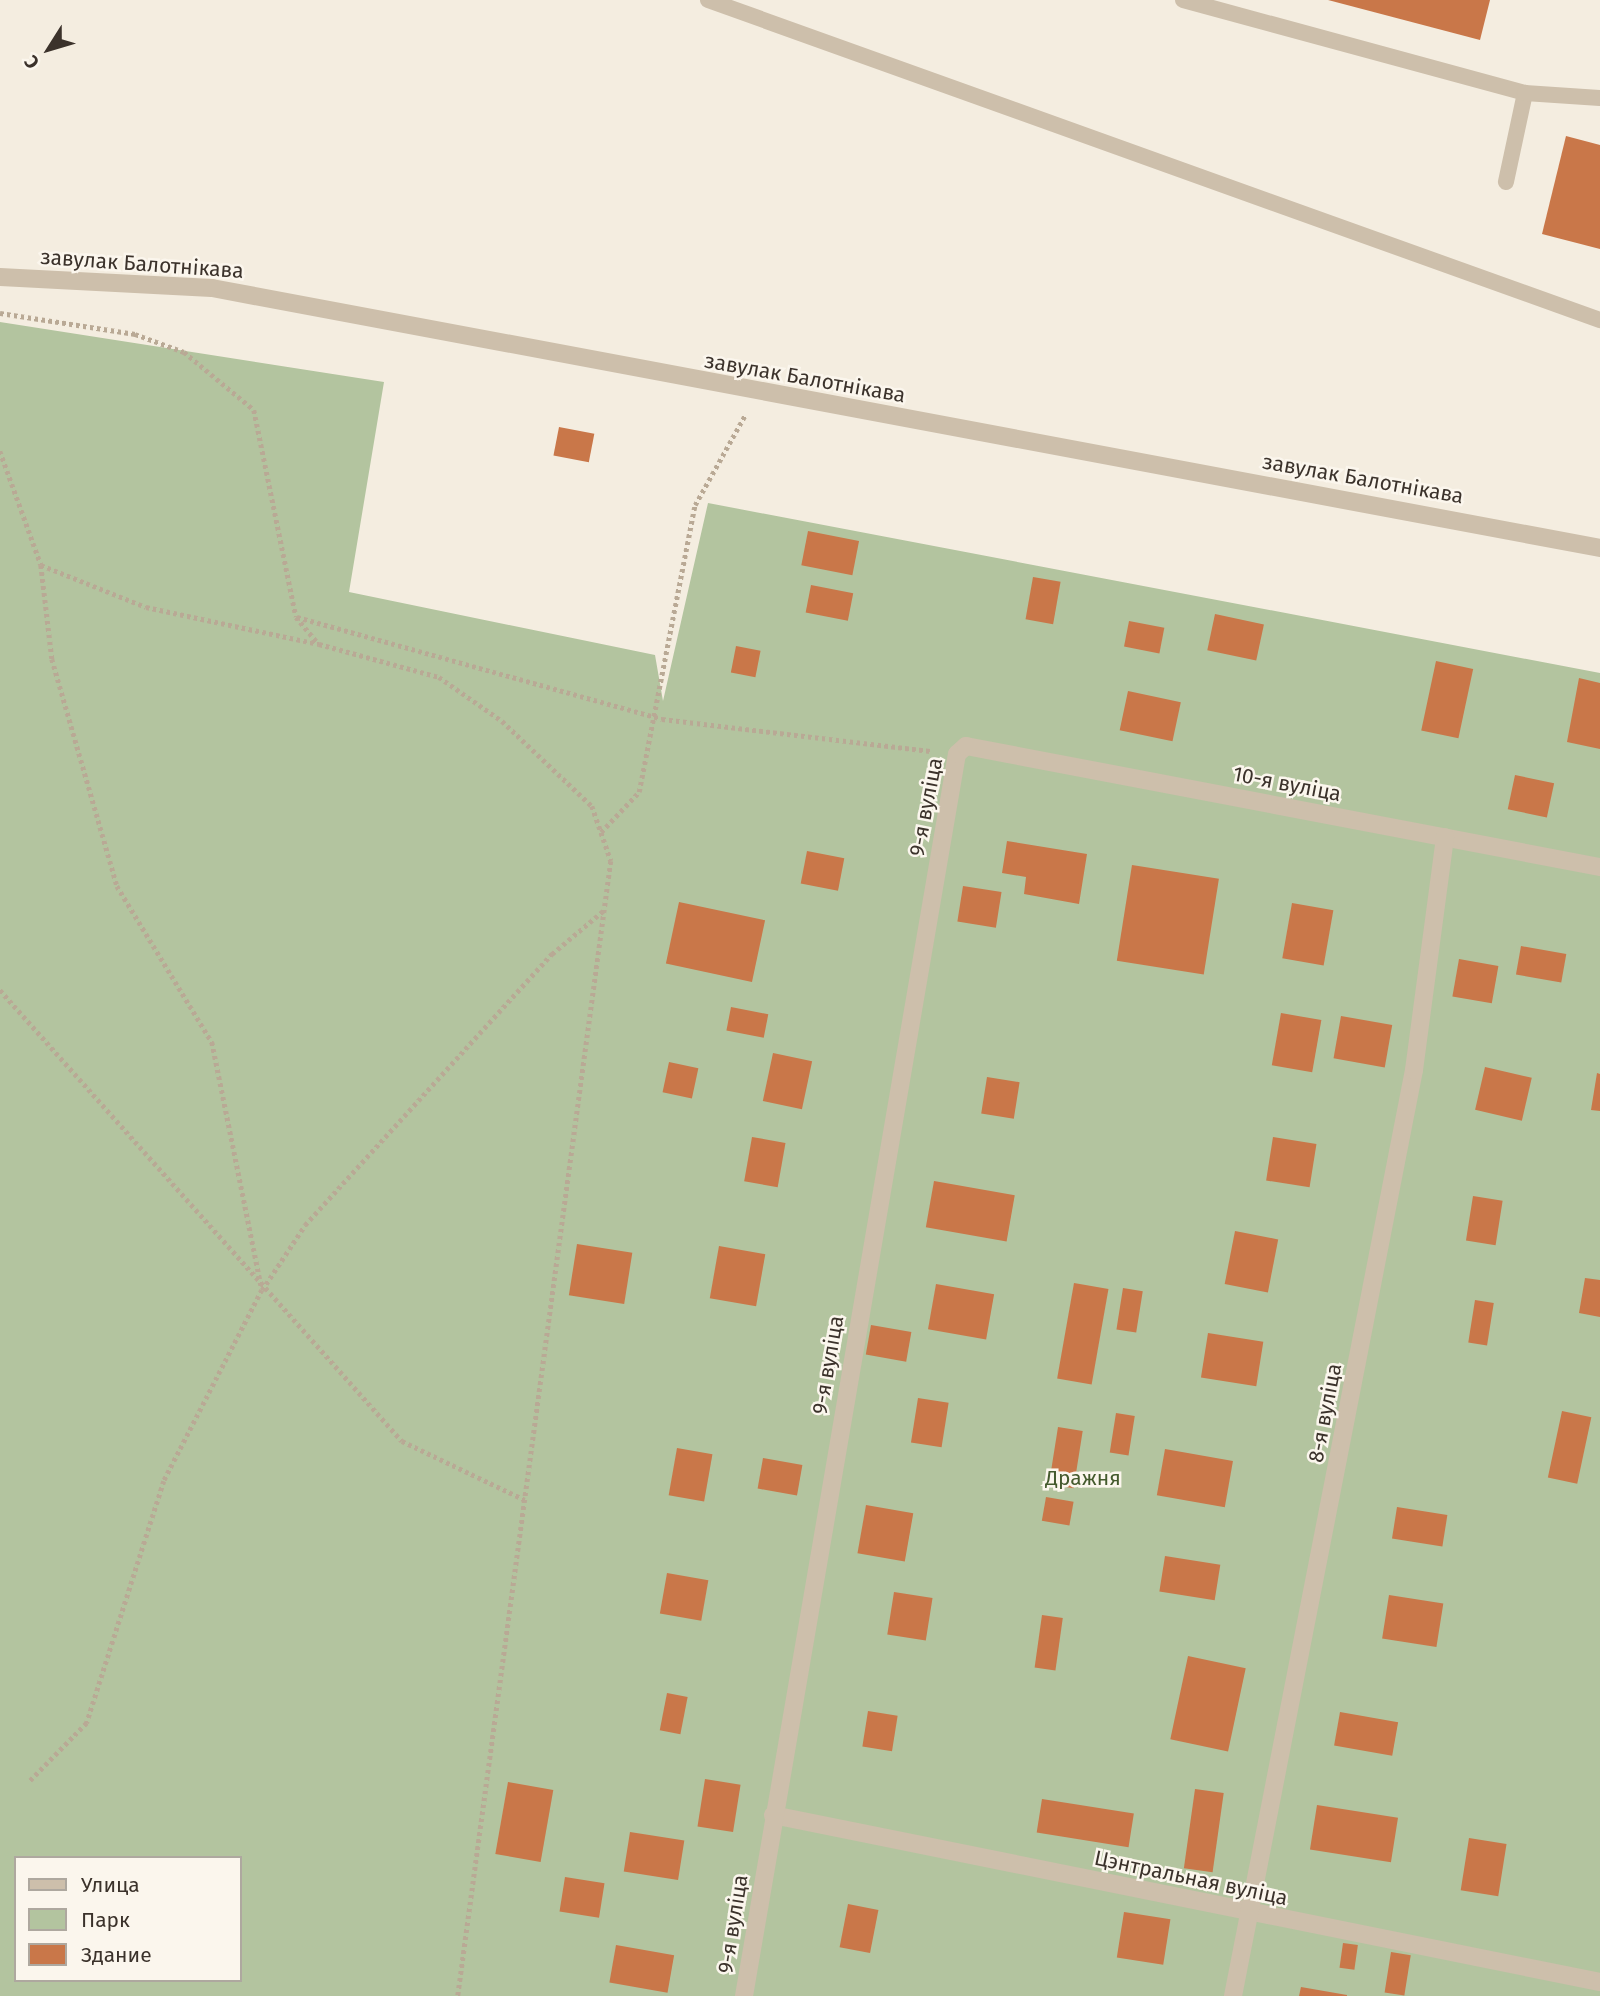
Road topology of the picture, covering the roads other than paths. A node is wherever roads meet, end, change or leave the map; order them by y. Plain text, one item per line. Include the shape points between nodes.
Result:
1 (708, 0) edge
2 (1183, 0) edge
3 (1525, 93) junction
4 (1600, 98) edge
5 (1506, 182) dead end
6 (0, 276) edge
7 (1600, 320) edge
8 (1600, 548) edge
9 (962, 750) joint
10 (1445, 837) junction
11 (1600, 867) edge
12 (773, 1815) junction
13 (1246, 1913) junction
14 (1600, 1982) edge
15 (744, 1996) edge
16 (1233, 1996) edge

1 - 7 lane
2 - 3 lane
3 - 4 lane
3 - 5 lane
6 - 8 street, завулак Балотнікава via 212,288
9 - 10 street, 10-я вуліца
9 - 12 street, 9-я вуліца
10 - 11 street, 10-я вуліца
10 - 13 street, 8-я вуліца via 1411,1084
12 - 13 street, Цэнтральная вуліца
12 - 15 street, 9-я вуліца
13 - 14 street, Цэнтральная вуліца
13 - 16 street, 8-я вуліца

